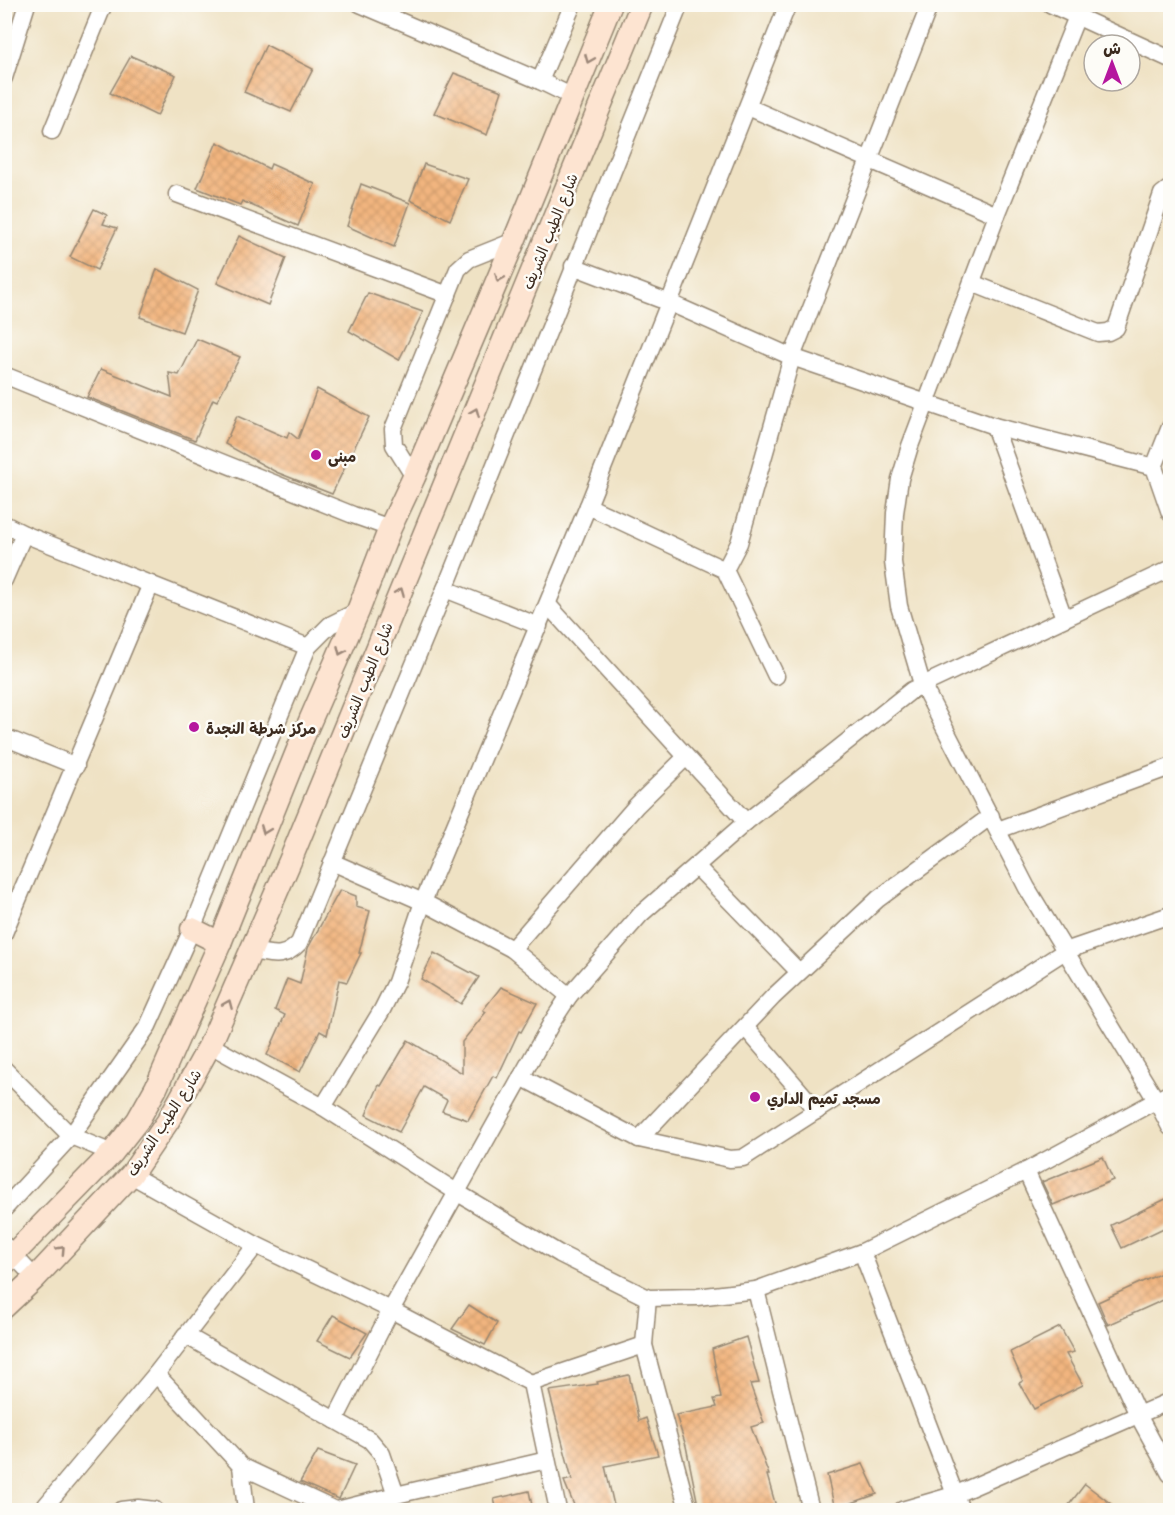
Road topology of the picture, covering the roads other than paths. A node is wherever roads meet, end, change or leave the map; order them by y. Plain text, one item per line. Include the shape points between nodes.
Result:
1 (27, 4) edge
2 (104, 4) edge
3 (360, 4) edge
4 (573, 4) edge
5 (611, 4) edge
6 (642, 4) edge
7 (680, 4) edge
8 (788, 4) edge
9 (930, 4) edge
10 (1050, 4) edge
11 (1079, 10) edge
12 (1170, 59) edge
13 (4, 78) edge
14 (540, 81) junction
15 (573, 97) junction
16 (748, 107) junction
17 (52, 131) dead end
18 (869, 159) junction
19 (1170, 188) edge
20 (177, 194) dead end
21 (997, 214) junction
22 (514, 241) junction
23 (573, 266) junction
24 (972, 283) junction
25 (448, 295) junction
26 (670, 303) junction
27 (792, 357) junction
28 (4, 375) edge
29 (925, 403) junction
30 (994, 426) junction
31 (1170, 426) edge
32 (1154, 467) junction
33 (414, 477) junction
34 (588, 506) junction
35 (1170, 513) edge
36 (4, 524) edge
37 (390, 528) junction
38 (24, 534) junction
39 (1170, 569) edge
40 (725, 570) junction
41 (4, 580) edge
42 (151, 585) junction
43 (445, 589) junction
44 (548, 605) junction
45 (358, 611) junction
46 (1064, 618) junction
47 (539, 626) junction
48 (308, 647) junction
49 (777, 676) dead end
50 (922, 684) junction
51 (4, 737) edge
52 (303, 737) junction
53 (334, 752) junction
54 (686, 757) junction
55 (76, 766) junction
56 (1170, 767) edge
57 (278, 796) junction
58 (310, 808) junction
59 (746, 822) junction
60 (995, 823) junction
61 (332, 862) junction
62 (696, 866) junction
63 (423, 902) junction
64 (1170, 915) edge
65 (192, 929) junction
66 (4, 933) edge
67 (220, 943) junction
68 (512, 949) junction
69 (251, 951) junction
70 (1065, 951) junction
71 (799, 972) junction
72 (569, 996) junction
73 (745, 1027) junction
74 (210, 1045) junction
75 (4, 1069) edge
76 (521, 1077) junction
77 (1163, 1096) edge
78 (323, 1107) junction
79 (817, 1111) junction
80 (1170, 1127) edge
81 (71, 1136) junction
82 (639, 1139) junction
83 (112, 1153) junction
84 (1026, 1171) junction
85 (130, 1175) junction
86 (458, 1193) junction
87 (4, 1209) edge
88 (256, 1245) junction
89 (862, 1252) junction
90 (8, 1254) edge
91 (35, 1278) junction
92 (756, 1290) junction
93 (648, 1298) junction
94 (4, 1307) edge
95 (391, 1310) junction
96 (185, 1335) junction
97 (644, 1345) junction
98 (156, 1374) junction
99 (531, 1383) junction
100 (1170, 1401) edge
101 (1138, 1415) junction
102 (335, 1420) junction
103 (547, 1460) junction
104 (242, 1466) junction
105 (1170, 1474) edge
106 (396, 1495) junction
107 (958, 1503) edge
108 (42, 1510) edge
109 (121, 1510) edge
110 (155, 1510) edge
111 (246, 1510) edge
112 (336, 1510) edge
113 (558, 1510) edge
114 (688, 1510) edge
115 (811, 1510) edge
116 (902, 1510) edge

1 - 13 street
2 - 17 street
3 - 14 street
4 - 14 street
5 -> 15 main road, شارع الطيب الشريف
53 -> 6 main road, شارع الطيب الشريف
7 - 23 street
8 - 16 street
9 - 18 street
10 - 11 street
11 - 12 street
11 - 21 street
14 - 15 street
15 - 22 main road, شارع الطيب الشريف
16 - 18 street
16 - 26 street
18 - 21 street
18 - 27 street
19 - 24 street via 1162,194 1116,327 1108,332 1098,333
20 - 25 street
21 - 24 street
22 - 25 street via 465,261
22 -> 33 main road, شارع الطيب الشريف
23 - 26 street
23 - 43 street
24 - 29 street
25 - 33 street via 393,429 394,445
26 - 27 street
26 - 34 street
27 - 29 street
27 - 40 street via 739,543
28 - 37 street
29 - 30 street
29 - 50 street via 900,479 893,562 899,606
30 - 32 street
30 - 46 street
31 - 32 street
32 - 35 street
33 - 37 main road, شارع الطيب الشريف
34 - 40 street
34 - 44 street
36 - 38 street
37 - 45 main road, شارع الطيب الشريف
38 - 41 street
38 - 42 street
39 - 46 street
40 - 49 street
42 - 48 street
42 - 55 street
43 - 47 street
43 - 61 street
44 - 47 street
44 - 54 street
45 - 48 street via 330,625
45 -> 52 main road, شارع الطيب الشريف
46 - 50 street
47 - 63 street
48 - 65 street
50 - 59 street
50 - 60 street
51 - 55 street
52 - 53 main road via 310,753 322,756
52 - 57 main road, شارع الطيب الشريف
53 - 58 main road, شارع الطيب الشريف
54 - 59 street
54 - 68 street via 636,806
55 - 66 street
56 - 60 street
57 - 58 main road via 298,788 308,796
57 -> 67 main road, شارع الطيب الشريف
58 - 69 main road, شارع الطيب الشريف
59 - 62 street
60 - 70 street via 1027,888
60 - 71 street via 878,899
61 - 63 street
61 - 69 street via 299,943 283,954
62 - 71 street
62 - 72 street via 640,914
63 - 68 street
63 - 78 street via 387,1001
64 - 70 street
65 - 67 main road
65 - 81 street via 148,1026
67 - 83 main road, شارع الطيب الشريف via 156,1088 138,1120
68 - 72 street
74 -> 69 main road, شارع الطيب الشريف
70 - 77 street
70 - 79 street
71 - 73 street
72 - 76 street
73 - 79 street
73 - 82 street
74 - 78 street
74 - 85 main road, شارع الطيب الشريف via 168,1120
75 - 81 street
76 - 82 street
76 - 86 street
77 - 80 street
77 - 84 street
78 - 86 street
79 - 82 street via 743,1158 730,1159
81 - 83 street
81 - 87 street
83 - 90 main road, شارع الطيب الشريف
84 - 89 street
84 - 101 street
85 - 88 street
91 -> 85 main road, شارع الطيب الشريف
86 - 93 street via 560,1254
86 - 95 street
88 - 95 street
88 - 96 street
89 - 92 street
89 - 107 street
90 - 91 street
91 - 94 main road, شارع الطيب الشريف
92 - 93 street
92 - 115 street
93 - 97 street
95 - 99 street
95 - 102 street
96 - 98 street
96 - 102 street
97 - 99 street
97 - 114 street
98 - 104 street
98 - 108 street
99 - 103 street
100 - 101 street
101 - 105 street
101 - 107 street
102 - 106 street via 377,1447
103 - 106 street
103 - 113 street
104 - 111 street
104 - 112 street
106 - 112 street
107 - 116 street
109 - 110 street

